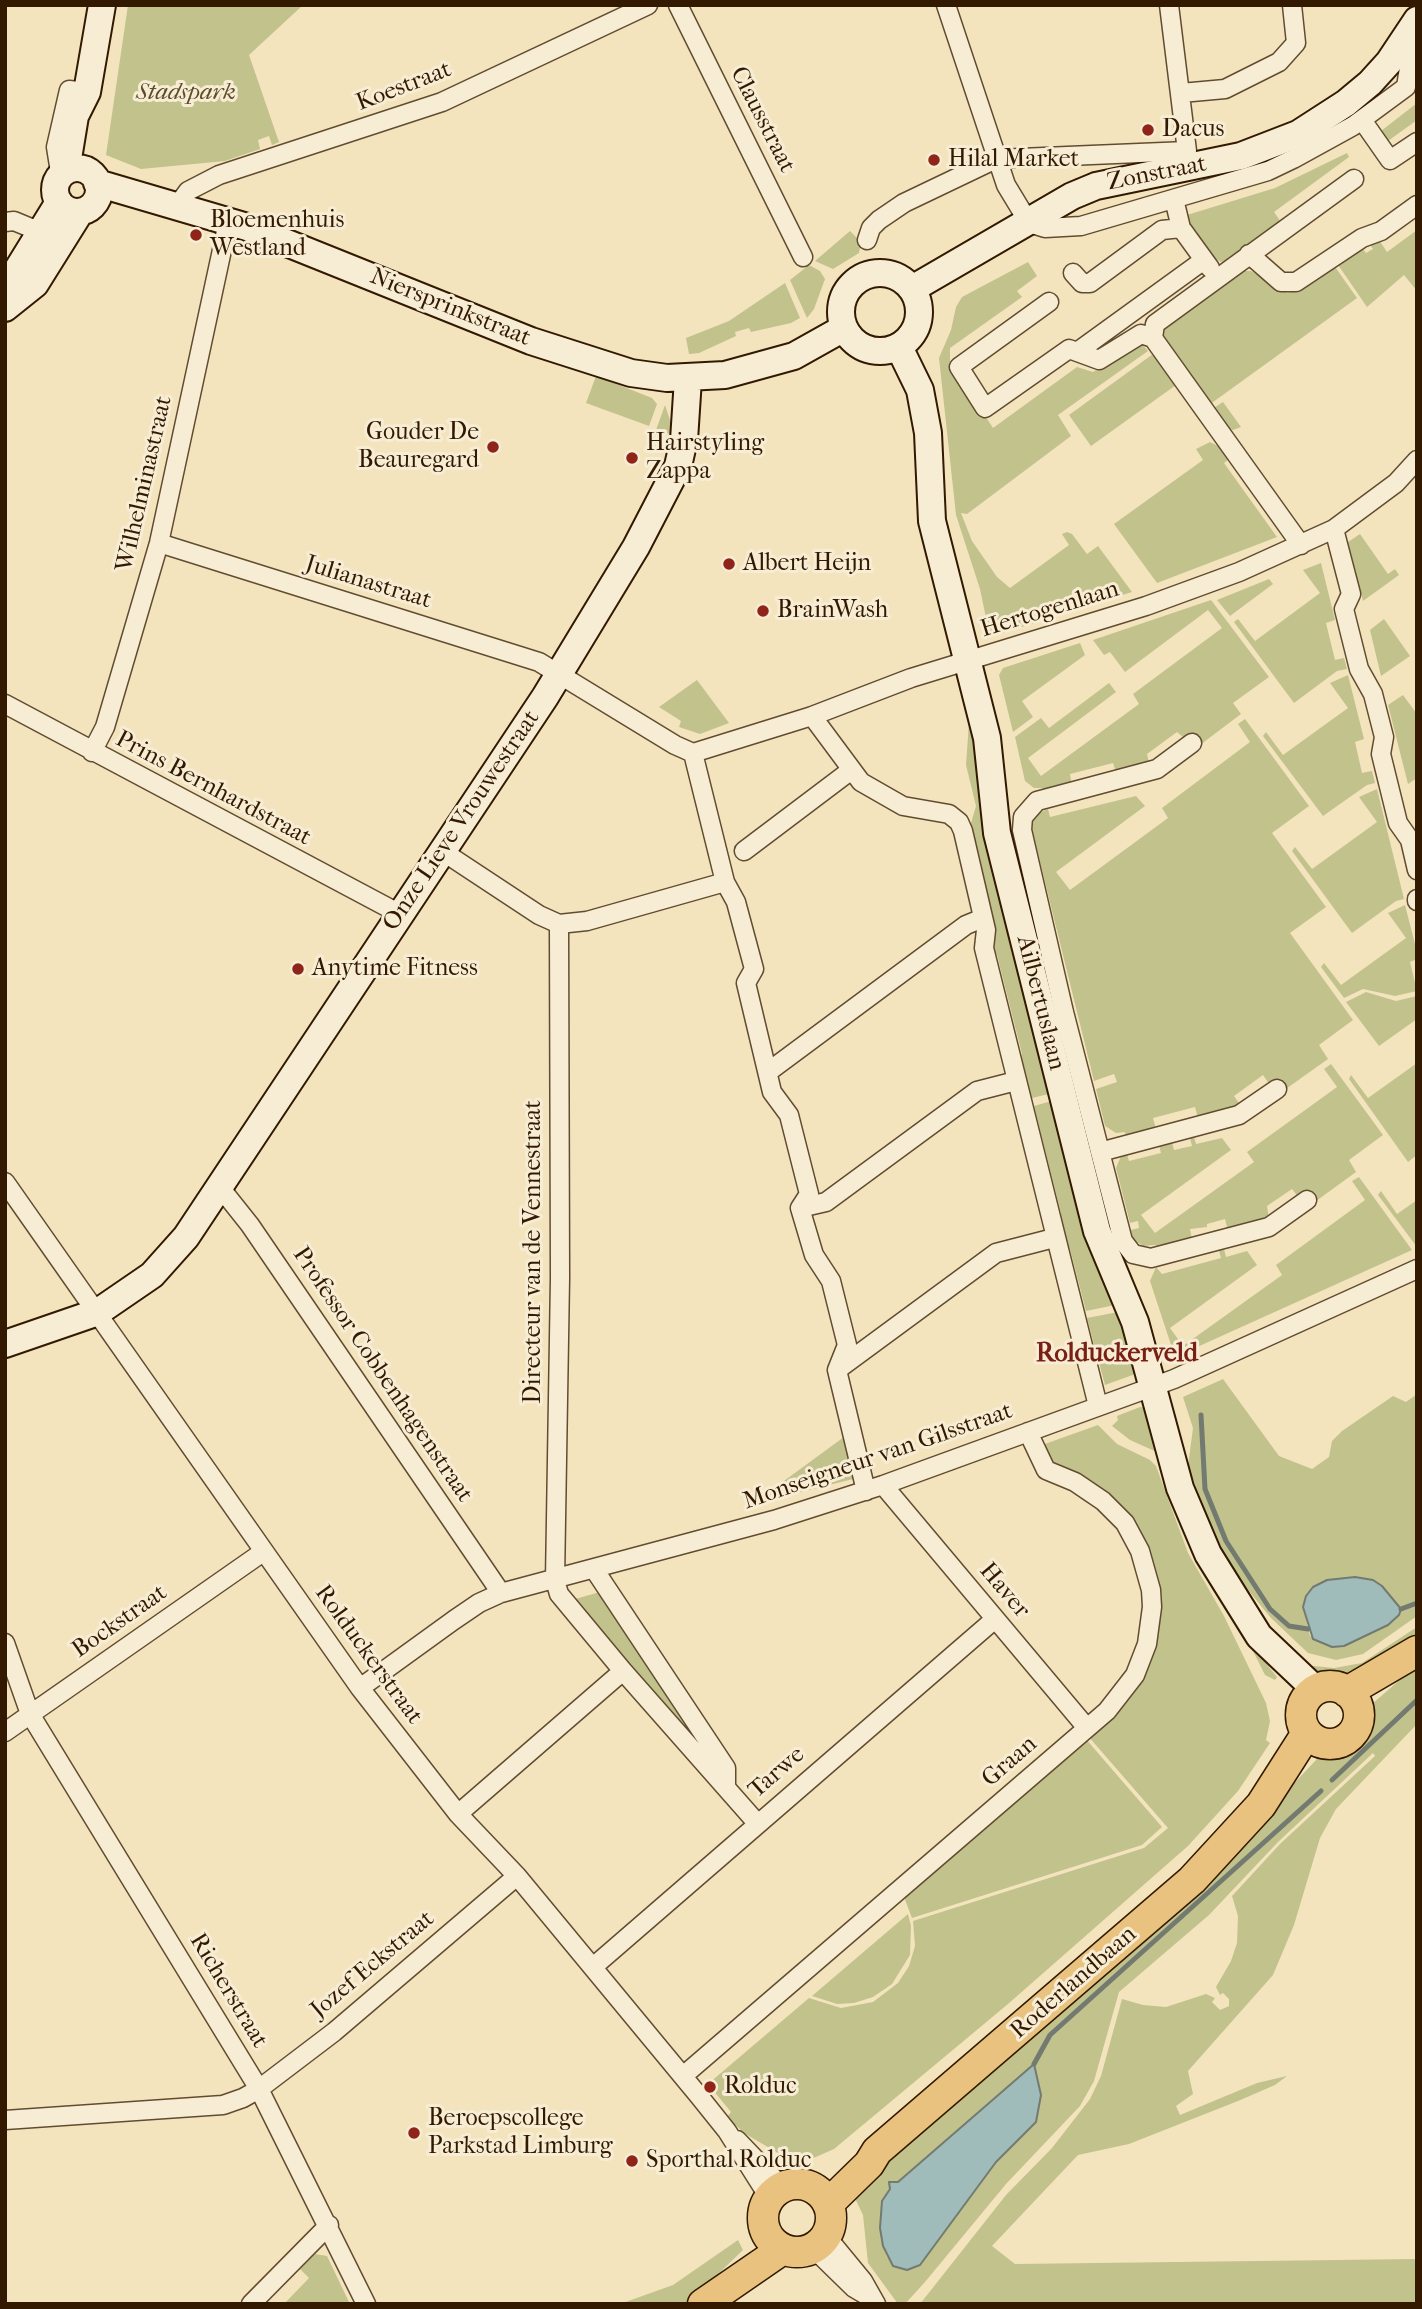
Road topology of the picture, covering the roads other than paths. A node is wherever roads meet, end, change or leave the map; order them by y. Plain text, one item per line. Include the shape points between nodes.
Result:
1 (102, 5) edge
2 (648, 5) edge
3 (678, 5) edge
4 (946, 5) edge
5 (1169, 5) edge
6 (1292, 5) edge
7 (1417, 20) edge
8 (1414, 48) edge
9 (1389, 62) junction
10 (1181, 93) junction
11 (1362, 120) junction
12 (1417, 142) edge
13 (996, 159) junction
14 (1354, 179) dead end
15 (77, 188) junction
16 (1174, 199) junction
17 (1417, 205) edge
18 (177, 206) junction
19 (5, 222) edge
20 (228, 222) junction
21 (1029, 223) junction
22 (1181, 229) junction
23 (51, 237) junction
24 (867, 240) dead end
25 (1249, 254) junction
26 (803, 257) dead end
27 (1204, 260) junction
28 (1073, 273) dead end
29 (1217, 277) junction
30 (912, 289) junction
31 (5, 302) edge
32 (1049, 302) dead end
33 (5, 309) edge
34 (844, 328) junction
35 (1153, 338) junction
36 (898, 346) junction
37 (1077, 352) junction
38 (688, 379) junction
39 (1417, 460) edge
40 (1334, 529) junction
41 (159, 543) junction
42 (1300, 545) junction
43 (968, 662) junction
44 (560, 673) junction
45 (5, 704) edge
46 (812, 716) junction
47 (1192, 743) dead end
48 (92, 752) junction
49 (693, 753) junction
50 (850, 771) junction
51 (442, 851) junction
52 (744, 851) dead end
53 (1417, 870) edge
54 (725, 882) junction
55 (400, 914) junction
56 (983, 918) junction
57 (559, 924) junction
58 (768, 1072) junction
59 (1016, 1081) junction
60 (1277, 1089) dead end
61 (1074, 1092) junction
62 (1100, 1152) junction
63 (5, 1182) edge
64 (219, 1186) junction
65 (1307, 1200) dead end
66 (800, 1208) junction
67 (1054, 1238) junction
68 (1417, 1269) edge
69 (98, 1312) junction
70 (5, 1344) edge
71 (837, 1370) junction
72 (1153, 1387) junction
73 (1098, 1406) junction
74 (1028, 1432) junction
75 (875, 1488) junction
76 (264, 1552) junction
77 (594, 1569) junction
78 (555, 1580) junction
79 (501, 1593) junction
80 (995, 1619) junction
81 (5, 1643) edge
82 (1417, 1651) edge
83 (1417, 1657) edge
84 (623, 1671) junction
85 (360, 1688) junction
86 (1310, 1695) junction
87 (1352, 1700) junction
88 (30, 1714) junction
89 (1087, 1728) junction
90 (5, 1732) edge
91 (1315, 1738) junction
92 (726, 1786) junction
93 (458, 1814) junction
94 (757, 1823) junction
95 (517, 1876) junction
96 (593, 1967) junction
97 (683, 2076) junction
98 (259, 2089) junction
99 (5, 2119) edge
100 (776, 2193) junction
101 (823, 2198) junction
102 (328, 2225) junction
103 (775, 2240) junction
104 (820, 2242) junction
105 (873, 2301) edge
106 (251, 2304) edge
107 (366, 2304) edge
108 (703, 2304) edge

1 - 15 main road via 87,92 75,116
2 - 18 street, Koestraat via 442,102 219,175 188,191
3 - 26 street, Clausstraat
4 - 13 street
5 - 10 street
6 - 10 street via 1296,43 1279,62 1225,89
7 - 9 main road, Zonstraat
8 - 9 main road, Zonstraat
8 - 11 street, Zonstraat via 1406,87
9 - 21 main road, Zonstraat via 1346,103 1298,134 1217,162 1096,186 1072,195
10 - 13 street, Zonstraat via 1187,150
11 - 12 street via 1390,160
11 - 16 street, Zonstraat via 1268,171
13 - 21 street
13 - 24 street, Zonstraat via 904,203 871,228
14 - 25 street
15 - 18 main road, Niersprinkstraat
15 - 23 main road
16 - 21 street, Zonstraat via 1081,226 1045,228
16 - 22 street, Zonstraat
17 - 25 street via 1296,282 1281,282
18 - 20 main road, Niersprinkstraat
19 - 23 street via 14,221
20 - 38 main road, Niersprinkstraat via 568,354 631,373
20 - 41 street, Wilhelminastraat
21 - 30 main road, Zonstraat
22 - 27 street, Zonstraat
22 - 28 street via 1162,230 1090,283 1082,283
23 - 31 main road via 13,275
23 - 33 main road via 35,284
25 - 29 street
27 - 29 street, Zonstraat
27 - 37 street
29 - 35 street via 1155,324
30 - 34 main road via 892,274 878,272 855,281 841,303
30 - 36 main road via 919,314 916,327
32 - 37 street via 959,367 985,408 1062,352
34 - 36 main road via 851,339 873,351
34 - 38 main road via 794,356 761,367
35 - 37 street via 1141,334 1099,360
35 - 42 street
36 - 43 main road, Ailbertuslaan via 920,390 928,433 932,521
38 - 44 main road, Onze Lieve Vrouwestraat via 678,466 636,547
39 - 40 street, Hertogenlaan via 1396,483
40 - 42 street, Hertogenlaan
40 - 53 street via 1351,594 1344,609 1359,669 1373,694 1384,737 1381,754 1398,822 1410,840
41 - 44 street, Julianastraat via 539,662
41 - 48 street, Wilhelminastraat via 108,718
42 - 43 street, Hertogenlaan via 1146,606
43 - 46 street, Hertogenlaan via 911,678
43 - 61 main road, Ailbertuslaan via 987,738 997,833
44 - 49 street
44 - 51 main road, Onze Lieve Vrouwestraat
45 - 48 street, Prins Bernhardstraat
46 - 49 street, Hertogenlaan
46 - 50 street
47 - 61 street, Ailbertuslaan via 1157,769 1037,801 1023,817
48 - 55 street, Prins Bernhardstraat
49 - 54 street
50 - 52 street
50 - 56 street, Ailbertuslaan via 891,801 949,814 959,822
51 - 55 main road, Onze Lieve Vrouwestraat
51 - 57 street
54 - 57 street via 587,921
54 - 58 street via 736,902 754,970 746,983
55 - 64 main road, Onze Lieve Vrouwestraat
56 - 58 street via 967,925
56 - 59 street, Ailbertuslaan via 984,948
57 - 78 street, Directeur van de Vennestraat
58 - 66 street via 772,1092 789,1115 809,1194
59 - 66 street via 977,1091 826,1202
59 - 67 street, Ailbertuslaan
60 - 62 street via 1239,1115
61 - 62 street, Ailbertuslaan
61 - 72 main road, Ailbertuslaan via 1097,1231 1135,1322
62 - 65 street, Ailbertuslaan via 1123,1241 1133,1254 1144,1258 1269,1227
63 - 69 street, Rolduckerstraat
64 - 69 main road, Onze Lieve Vrouwestraat via 169,1257 139,1285
64 - 79 street, Professor Cobbenhagenstraat
66 - 71 street via 814,1255 831,1281 847,1345
67 - 71 street via 996,1253
67 - 73 street, Ailbertuslaan
68 - 72 street, Monseigneur van Gilsstraat
69 - 70 main road, Onze Lieve Vrouwestraat
69 - 76 street, Rolduckerstraat
71 - 75 street
72 - 73 street, Monseigneur van Gilsstraat
72 - 86 main road, Ailbertuslaan via 1189,1513 1218,1574 1259,1636
73 - 74 street, Monseigneur van Gilsstraat
74 - 75 street, Monseigneur van Gilsstraat
74 - 89 street, Graan via 1046,1469 1092,1492 1125,1523 1151,1590 1150,1631 1141,1662 1121,1696
75 - 77 street, Monseigneur van Gilsstraat
75 - 80 street, Haver
76 - 85 street, Rolduckerstraat
76 - 88 street, Bockstraat
77 - 78 street, Monseigneur van Gilsstraat
77 - 92 street via 726,1768
78 - 79 street, Monseigneur van Gilsstraat
78 - 84 street via 559,1594
79 - 85 street, Monseigneur van Gilsstraat via 479,1603
80 - 89 street, Haver
80 - 94 street, Tarwe
81 - 88 street, Richerstraat
82 - 87 main road
83 - 87 main road
84 - 92 street
84 - 93 street
85 - 93 street, Rolduckerstraat
86 - 87 main road via 1332,1686
86 - 91 main road via 1301,1717
87 - 91 main road via 1358,1718 1350,1736 1342,1742
88 - 90 street, Bockstraat
88 - 98 street, Richerstraat
89 - 97 street, Graan
91 - 101 main road, Roderlandbaan via 1280,1791 1261,1805 1192,1880 877,2151 869,2164
92 - 94 street
93 - 95 street, Rolduckerstraat
94 - 96 street, Tarwe
95 - 96 street, Rolduckerstraat
95 - 98 street, Jozef Eckstraat via 334,2032
96 - 97 street, Rolduckerstraat
97 - 100 street, Rolduckerstraat
98 - 99 street, Jozef Eckstraat via 223,2105
98 - 102 street, Richerstraat
100 - 101 main road via 804,2185
100 - 103 main road via 764,2211
101 - 104 main road via 831,2215
102 - 106 street
102 - 107 street, Richerstraat
103 - 104 main road via 796,2252
103 - 108 main road
104 - 105 street via 854,2288

